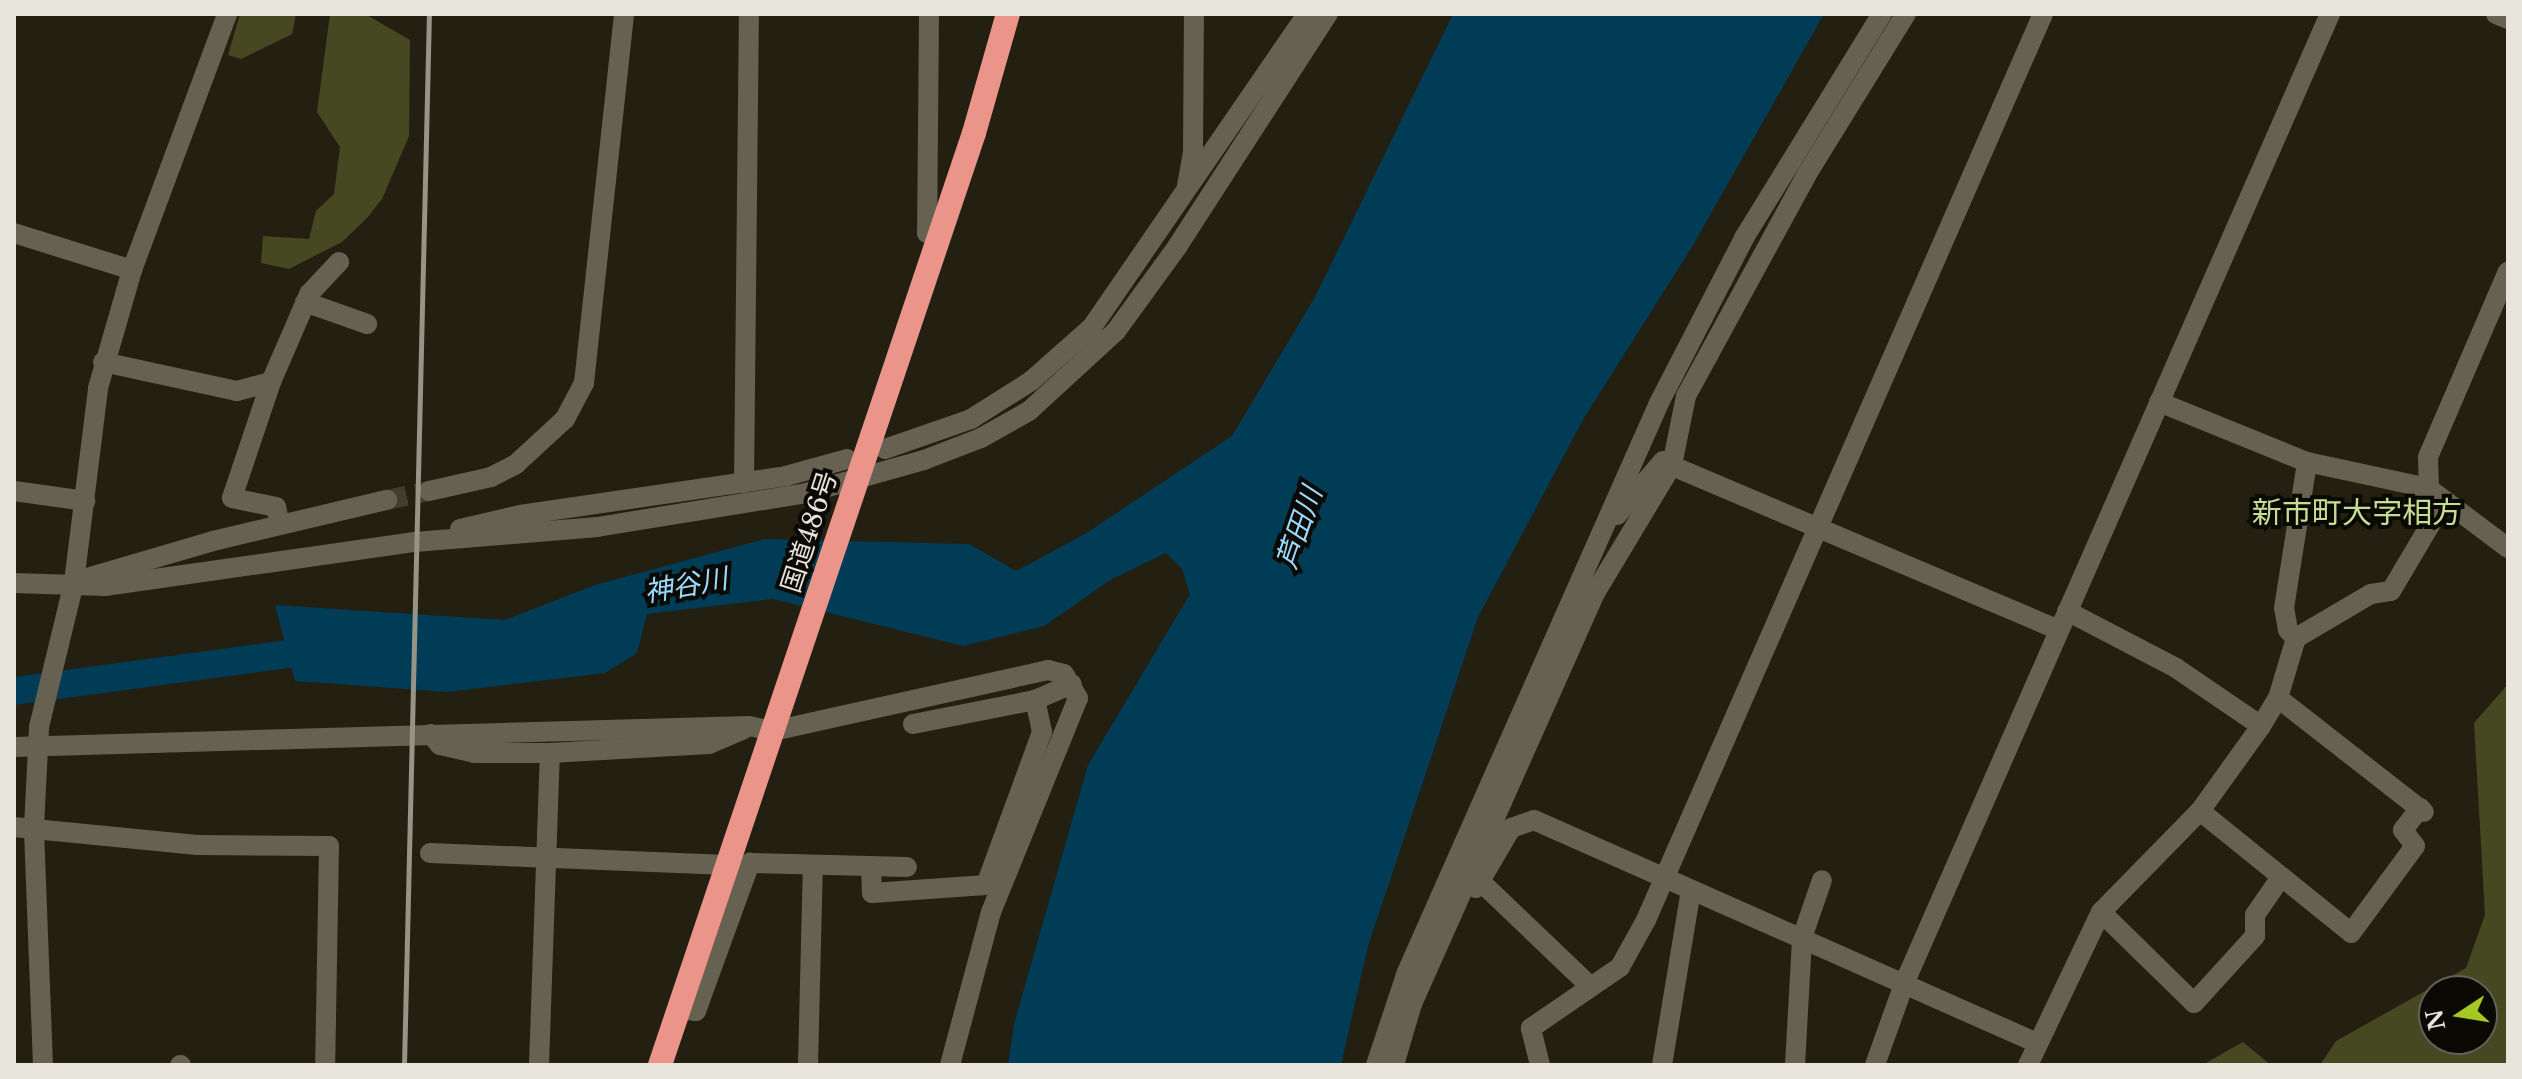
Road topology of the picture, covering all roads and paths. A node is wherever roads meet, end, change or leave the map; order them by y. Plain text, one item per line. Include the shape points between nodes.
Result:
1 (227, 14) edge
2 (624, 14) edge
3 (749, 14) edge
4 (929, 14) edge
5 (1008, 14) edge
6 (1194, 14) edge
7 (1307, 14) edge
8 (1328, 14) edge
9 (1882, 14) edge
10 (1906, 14) edge
11 (2043, 14) edge
12 (2330, 14) edge
13 (2496, 14) edge
14 (2508, 19) edge
15 (1186, 194) junction
16 (14, 233) edge
17 (938, 238) junction
18 (1177, 247) junction
19 (339, 262) dead end
20 (132, 270) junction
21 (2508, 271) edge
22 (305, 302) junction
23 (367, 324) dead end
24 (103, 362) junction
25 (271, 382) junction
26 (2159, 402) junction
27 (1659, 403) junction
28 (885, 449) dead end
29 (2307, 462) junction
30 (1668, 463) junction
31 (853, 467) junction
32 (744, 483) junction
33 (2428, 488) junction
34 (14, 491) edge
35 (429, 491) tunnel mouth
36 (387, 500) tunnel mouth
37 (85, 501) junction
38 (1607, 517) junction
39 (280, 525) junction
40 (1818, 527) junction
41 (446, 540) junction
42 (2508, 548) edge
43 (74, 582) junction
44 (14, 583) edge
45 (2063, 621) junction
46 (2296, 638) junction
47 (1072, 684) junction
48 (2278, 698) junction
49 (1035, 700) junction
50 (913, 724) dead end
51 (749, 726) junction
52 (2261, 726) junction
53 (773, 731) junction
54 (431, 734) junction
55 (38, 736) junction
56 (14, 747) edge
57 (550, 753) junction
58 (2200, 811) junction
59 (24, 827) edge
60 (430, 853) dead end
61 (546, 858) junction
62 (728, 865) junction
63 (813, 865) junction
64 (871, 866) junction
65 (907, 867) dead end
66 (2281, 877) junction
67 (1665, 878) junction
68 (1822, 880) dead end
69 (1480, 881) junction
70 (1691, 890) junction
71 (2101, 912) junction
72 (1443, 934) junction
73 (1802, 938) junction
74 (1904, 984) junction
75 (1590, 986) junction
76 (679, 1009) junction
77 (2037, 1043) junction
78 (43, 1065) edge
79 (325, 1065) edge
80 (539, 1065) edge
81 (660, 1065) edge
82 (808, 1065) edge
83 (950, 1065) edge
84 (1376, 1065) edge
85 (1394, 1065) edge
86 (1540, 1065) edge
87 (1662, 1065) edge
88 (1795, 1065) edge
89 (1875, 1065) edge
90 (2028, 1065) edge

1 - 20 street
2 - 35 street via 584,383 565,419 516,464 491,477
3 - 32 street
4 - 17 street via 927,233
5 - 17 highway, 国道486号
6 - 15 street via 1193,151
7 - 15 street
8 - 18 street
9 - 27 street via 1744,238
10 - 30 street via 1718,331 1686,396
11 - 40 street
12 - 26 street
13 - 14 street
15 - 18 street
15 - 28 street via 1092,327 1031,381 971,419
16 - 20 street
17 - 31 highway, 国道486号
18 - 31 street via 1116,331 1029,411 981,438 924,460
19 - 22 street
20 - 24 street
21 - 33 street via 2428,457
22 - 23 street
22 - 25 street
24 - 25 street via 237,391
24 - 37 street
25 - 39 street via 232,498 276,507
26 - 29 street
26 - 45 street
27 - 30 street via 1671,414
27 - 38 street
29 - 33 street
29 - 46 street via 2284,608 2288,630
30 - 38 street via 1643,480 1620,515
30 - 40 street
30 - 72 street via 1595,593
31 - 32 street
31 - 41 street via 806,493 611,525
31 - 53 highway, 国道486号
32 - 41 street via 520,515 451,532
33 - 42 street
33 - 46 street via 2430,525 2391,591 2371,594
34 - 37 street
36 - 39 street
37 - 43 street
38 - 84 street via 1407,972
39 - 43 street
40 - 45 street
40 - 67 street
41 - 43 street via 105,586
43 - 44 street
43 - 55 street
45 - 52 street via 2176,668
45 - 74 street
46 - 48 street
47 - 49 street
47 - 53 street via 1048,670
47 - 83 street via 1078,698 991,912
48 - 52 street
48 - 66 street via 2422,810 2403,830 2415,846 2351,933
49 - 50 street
49 - 64 street via 1042,732 986,885 872,893
51 - 53 street
51 - 54 street
51 - 57 street via 709,744
52 - 58 street
53 - 62 highway, 国道486号
54 - 55 street
54 - 57 street via 440,745 474,753
55 - 56 street
55 - 59 street
57 - 61 street
58 - 66 street
58 - 71 street
59 - 78 street
59 - 79 street via 197,845 329,846
60 - 61 street
61 - 62 street
61 - 80 street
62 - 76 highway, 国道486号
63 - 64 street
63 - 76 street via 750,863 696,1011
63 - 82 street
64 - 65 street
66 - 71 street via 2255,915 2255,936 2194,1003
67 - 69 street via 1534,820 1511,828
67 - 70 street
67 - 75 street via 1620,967
68 - 73 street
69 - 72 street via 1448,934
69 - 75 street
70 - 73 street
70 - 87 street
71 - 77 street
72 - 85 street via 1412,1004
73 - 74 street
73 - 88 street
74 - 77 street
74 - 89 street
75 - 86 street via 1531,1028
76 - 81 highway, 国道486号
77 - 90 street

